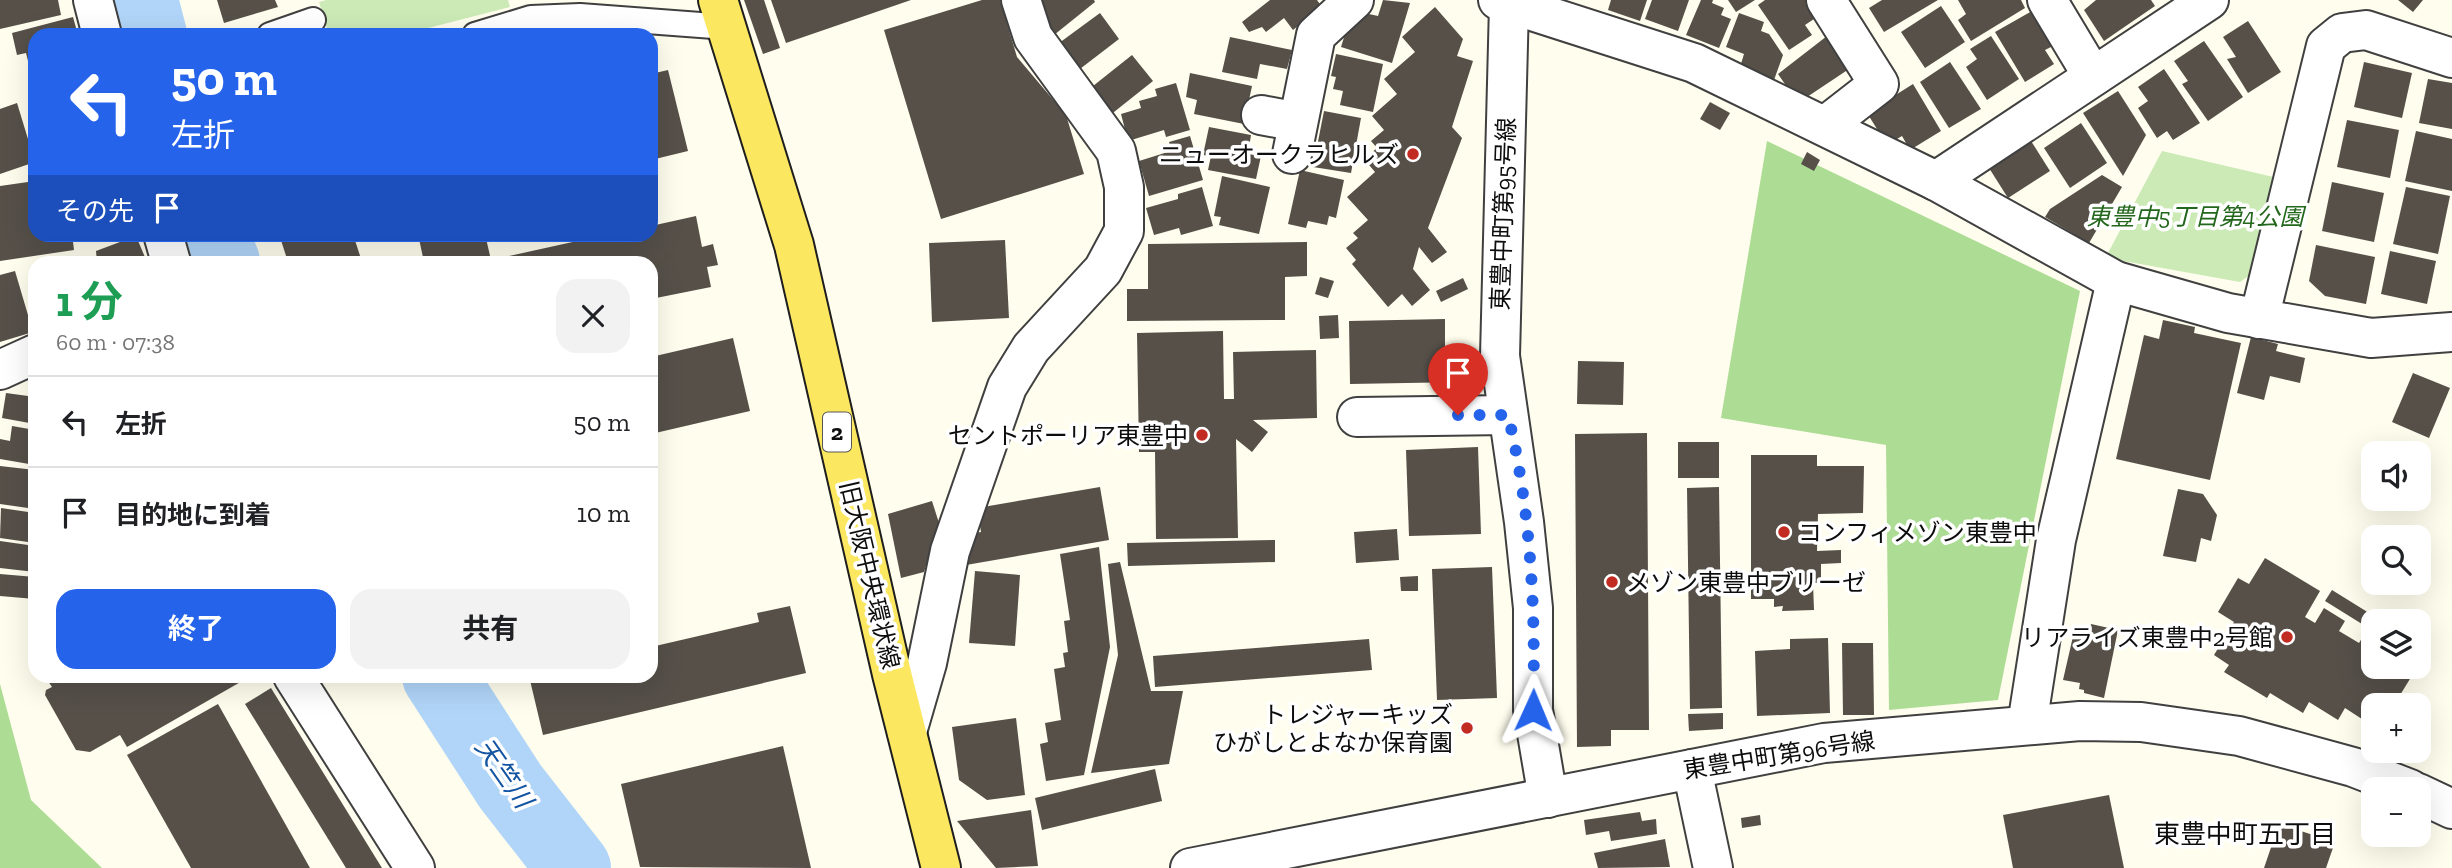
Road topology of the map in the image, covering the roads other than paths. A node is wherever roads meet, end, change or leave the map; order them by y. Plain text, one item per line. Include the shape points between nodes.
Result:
1 (93, 0) edge
2 (1021, 0) edge
3 (1354, 0) edge
4 (1826, 0) edge
5 (2047, 0) edge
6 (2209, 0) edge
7 (1504, 2) edge
8 (528, 9) edge
9 (722, 14) edge
10 (313, 18) edge
11 (100, 28) edge
12 (288, 28) edge
13 (489, 28) edge
14 (2452, 58) edge
15 (2092, 75) junction
16 (1261, 115) dead end
17 (1825, 126) junction
18 (1936, 181) junction
19 (2116, 281) junction
20 (2259, 319) junction
21 (2452, 332) edge
22 (28, 357) edge
23 (0, 370) edge
24 (1508, 415) junction
25 (1357, 417) dead end
26 (297, 683) edge
27 (2027, 725) junction
28 (907, 732) junction
29 (1692, 769) junction
30 (2379, 777) edge
31 (1548, 798) junction
32 (2431, 799) edge
33 (2452, 809) edge
34 (415, 868) edge
35 (941, 868) edge
36 (1190, 868) edge
37 (1713, 868) edge

1 - 11 street
2 - 28 street via 1033,37 1116,151 1124,187 1124,231 1103,270 1031,348 1007,387 950,551 927,663
3 - 16 street via 1316,34 1295,138
4 - 17 street via 1879,84
5 - 15 street
6 - 15 street
7 - 17 street via 1693,63
7 - 24 street, 東豊中町第95号線 via 1499,315
8 - 9 lane via 580,16
8 - 13 lane
9 - 28 main road, 旧大阪中央環状線 / 2 via 794,245
10 - 12 lane
14 - 20 street via 2366,30 2342,33 2326,46
15 - 18 street
17 - 18 street
18 - 19 street
19 - 20 street
19 - 27 street via 2056,540
20 - 21 street via 2371,338
22 - 23 street
24 - 25 street
24 - 31 street, 東豊中町第95号線 via 1516,448 1533,608 1533,710
26 - 34 street
27 - 29 street, 東豊中町第96号線 via 1824,743
27 - 30 street, 東豊中町第96号線 via 2141,722 2239,736
28 - 35 main road, 旧大阪中央環状線 / 2
29 - 31 street, 東豊中町第96号線
29 - 37 street
31 - 36 street, 東豊中町第96号線
32 - 33 street

